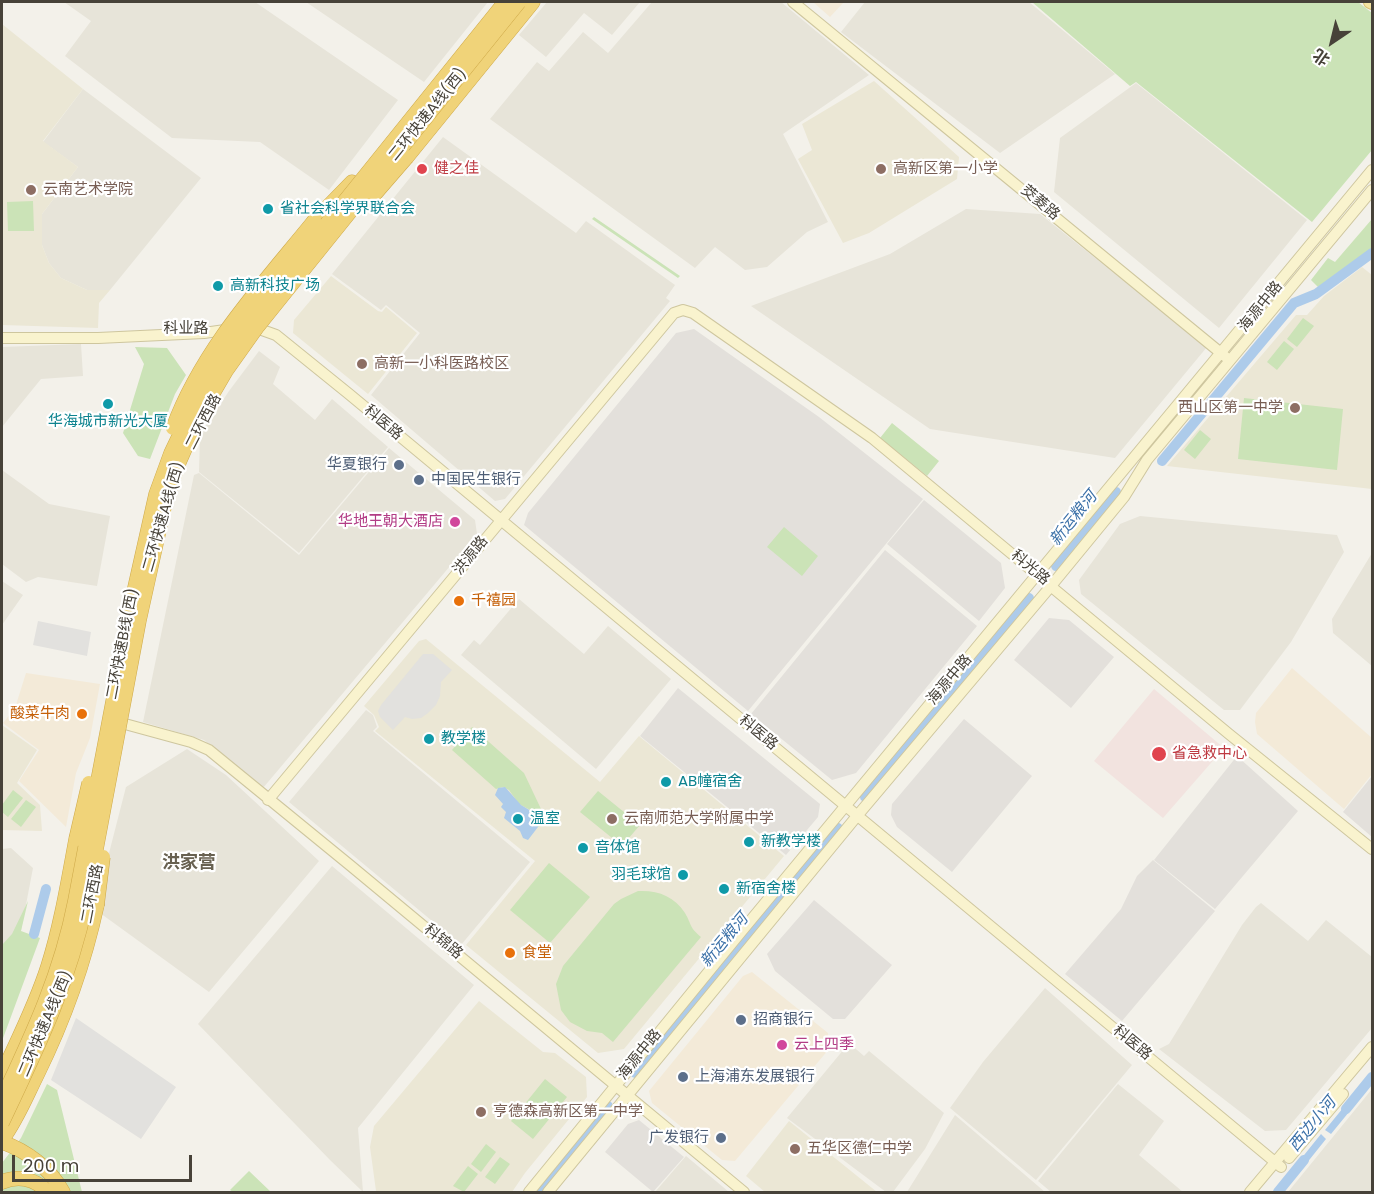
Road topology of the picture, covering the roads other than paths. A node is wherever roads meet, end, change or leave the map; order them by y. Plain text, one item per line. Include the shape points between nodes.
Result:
1 (498, 2) edge
2 (505, 2) edge
3 (519, 2) edge
4 (526, 2) edge
5 (532, 2) edge
6 (794, 2) edge
7 (802, 2) edge
8 (1372, 170) edge
9 (352, 182) junction
10 (1372, 190) edge
11 (310, 261) junction
12 (674, 313) joint
13 (236, 329) junction
14 (222, 330) junction
15 (262, 330) junction
16 (2, 332) edge
17 (2, 338) edge
18 (1228, 355) junction
19 (153, 505) junction
20 (500, 520) junction
21 (1038, 574) junction
22 (1051, 586) junction
23 (113, 700) junction
24 (121, 729) junction
25 (268, 800) junction
26 (846, 806) junction
27 (857, 816) junction
28 (1372, 849) edge
29 (1372, 1047) edge
30 (1372, 1058) edge
31 (2, 1074) edge
32 (2, 1086) edge
33 (615, 1086) junction
34 (628, 1096) junction
35 (2, 1099) edge
36 (2, 1124) edge
37 (2, 1139) edge
38 (1278, 1165) junction
39 (2, 1182) edge
40 (48, 1192) edge
41 (63, 1192) edge
42 (529, 1192) edge
43 (548, 1192) edge
44 (744, 1192) edge
45 (1250, 1192) edge
46 (1260, 1192) edge

1 - 9 main road, 二环西路
2 - 19 highway, 二环快速B线(西), bridge via 232,343 184,424
3 - 11 highway, 二环快速A线(西), bridge
4 - 15 main road, 二环西路
5 - 11 highway, bridge via 393,175
6 - 18 street, 茭菱路
7 - 18 street, 茭菱路
8 - 18 street, 海源中路
9 - 13 main road, 二环西路
9 - 19 highway, bridge via 314,221 236,319 195,380 170,437
10 - 18 street, 海源中路
11 - 24 highway, 二环快速A线(西), bridge via 233,360 185,447 155,541
12 - 20 street, 洪源路
12 - 21 street, 科光路 via 693,313 872,438
13 - 14 street, 科医路
13 - 15 street, 科医路
13 - 32 main road, 二环西路 via 189,402 151,493 62,937 42,997
14 - 16 street, 科业路 via 203,327
14 - 17 street, 科业路 via 98,338
15 - 20 street, 科医路 via 276,335
15 - 24 main road, 二环西路 via 213,403 179,479 156,564
18 - 21 street, 海源中路
18 - 22 street, 海源中路 via 1147,460 1124,497
19 - 23 highway, 二环快速B线(西), bridge
20 - 25 street, 洪源路
20 - 26 street, 科医路
21 - 22 street, 科光路
21 - 26 street, 海源中路
22 - 27 street, 海源中路
22 - 28 street, 科光路
23 - 31 highway, bridge via 86,795 57,935 32,1009
23 - 35 highway, 二环快速B线(西), bridge via 64,949 44,1008
24 - 25 street, 科锦路 via 199,744
24 - 36 highway, 二环快速A线(西), bridge via 72,963 54,1012
24 - 37 main road, 二环西路 via 77,964 55,1024
24 - 37 highway, bridge via 90,937 68,1007 15,1121
25 - 33 street, 科锦路
26 - 27 street, 科医路
26 - 33 street, 海源中路
27 - 34 street, 海源中路
27 - 38 street, 科医路
29 - 38 street
30 - 38 street
33 - 34 street, 科锦路
33 - 42 street, 海源中路
34 - 43 street, 海源中路
34 - 44 street, 科锦路
37 - 41 highway via 38,1162
38 - 45 street
38 - 46 street
39 - 40 highway via 28,1180

